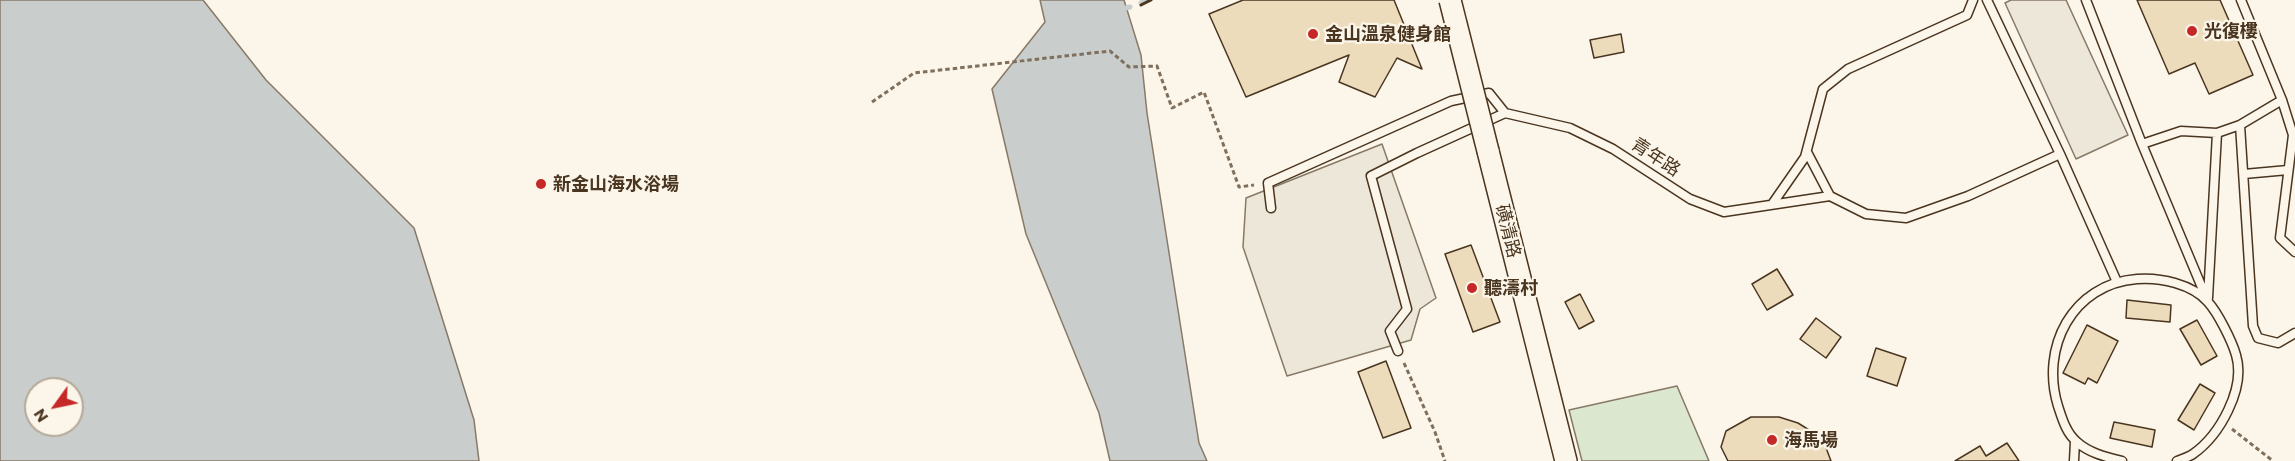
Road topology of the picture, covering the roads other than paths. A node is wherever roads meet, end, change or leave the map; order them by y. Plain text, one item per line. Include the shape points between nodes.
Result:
1 (1450, 0) edge
2 (1974, 0) edge
3 (1986, 0) edge
4 (2086, 0) edge
5 (2241, 0) edge
6 (2282, 100) junction
7 (1505, 113) junction
8 (2240, 125) junction
9 (2217, 133) junction
10 (2142, 144) junction
11 (1807, 152) junction
12 (2060, 154) junction
13 (2288, 170) junction
14 (2244, 174) junction
15 (1830, 196) junction
16 (1773, 203) junction
17 (1271, 208) dead end
18 (2295, 252) edge
19 (2117, 282) junction
20 (2208, 302) junction
21 (2295, 333) edge
22 (1398, 351) road end
23 (2075, 441) junction
24 (1566, 461) edge
25 (2074, 461) edge
26 (2122, 461) edge
27 (2177, 461) edge

1 - 24 street, 磺清路, bridge
2 - 11 lane via 1967,15 1848,69 1823,89
3 - 12 lane
4 - 10 lane
5 - 6 lane
6 - 8 lane
6 - 13 lane via 2293,135
7 - 16 lane, 青年路 via 1570,128 1613,149 1690,199 1724,212
7 - 17 lane via 1489,93 1451,101 1268,183
7 - 22 lane via 1371,176 1407,309 1390,331
8 - 9 lane
8 - 14 lane
9 - 10 lane via 2181,131
9 - 20 lane
10 - 20 lane
11 - 15 lane
11 - 16 lane
12 - 15 lane via 1968,196 1906,218 1866,214
12 - 19 lane
13 - 14 lane
13 - 18 lane via 2280,238
14 - 21 lane via 2253,326 2258,338 2278,343
15 - 16 lane, 青年路
19 - 20 lane via 2165,280
19 - 23 lane via 2087,298 2068,318 2056,343 2052,371 2056,398 2063,423
20 - 27 lane via 2237,356 2238,384 2223,423 2192,455
23 - 25 lane
23 - 26 lane via 2092,452

